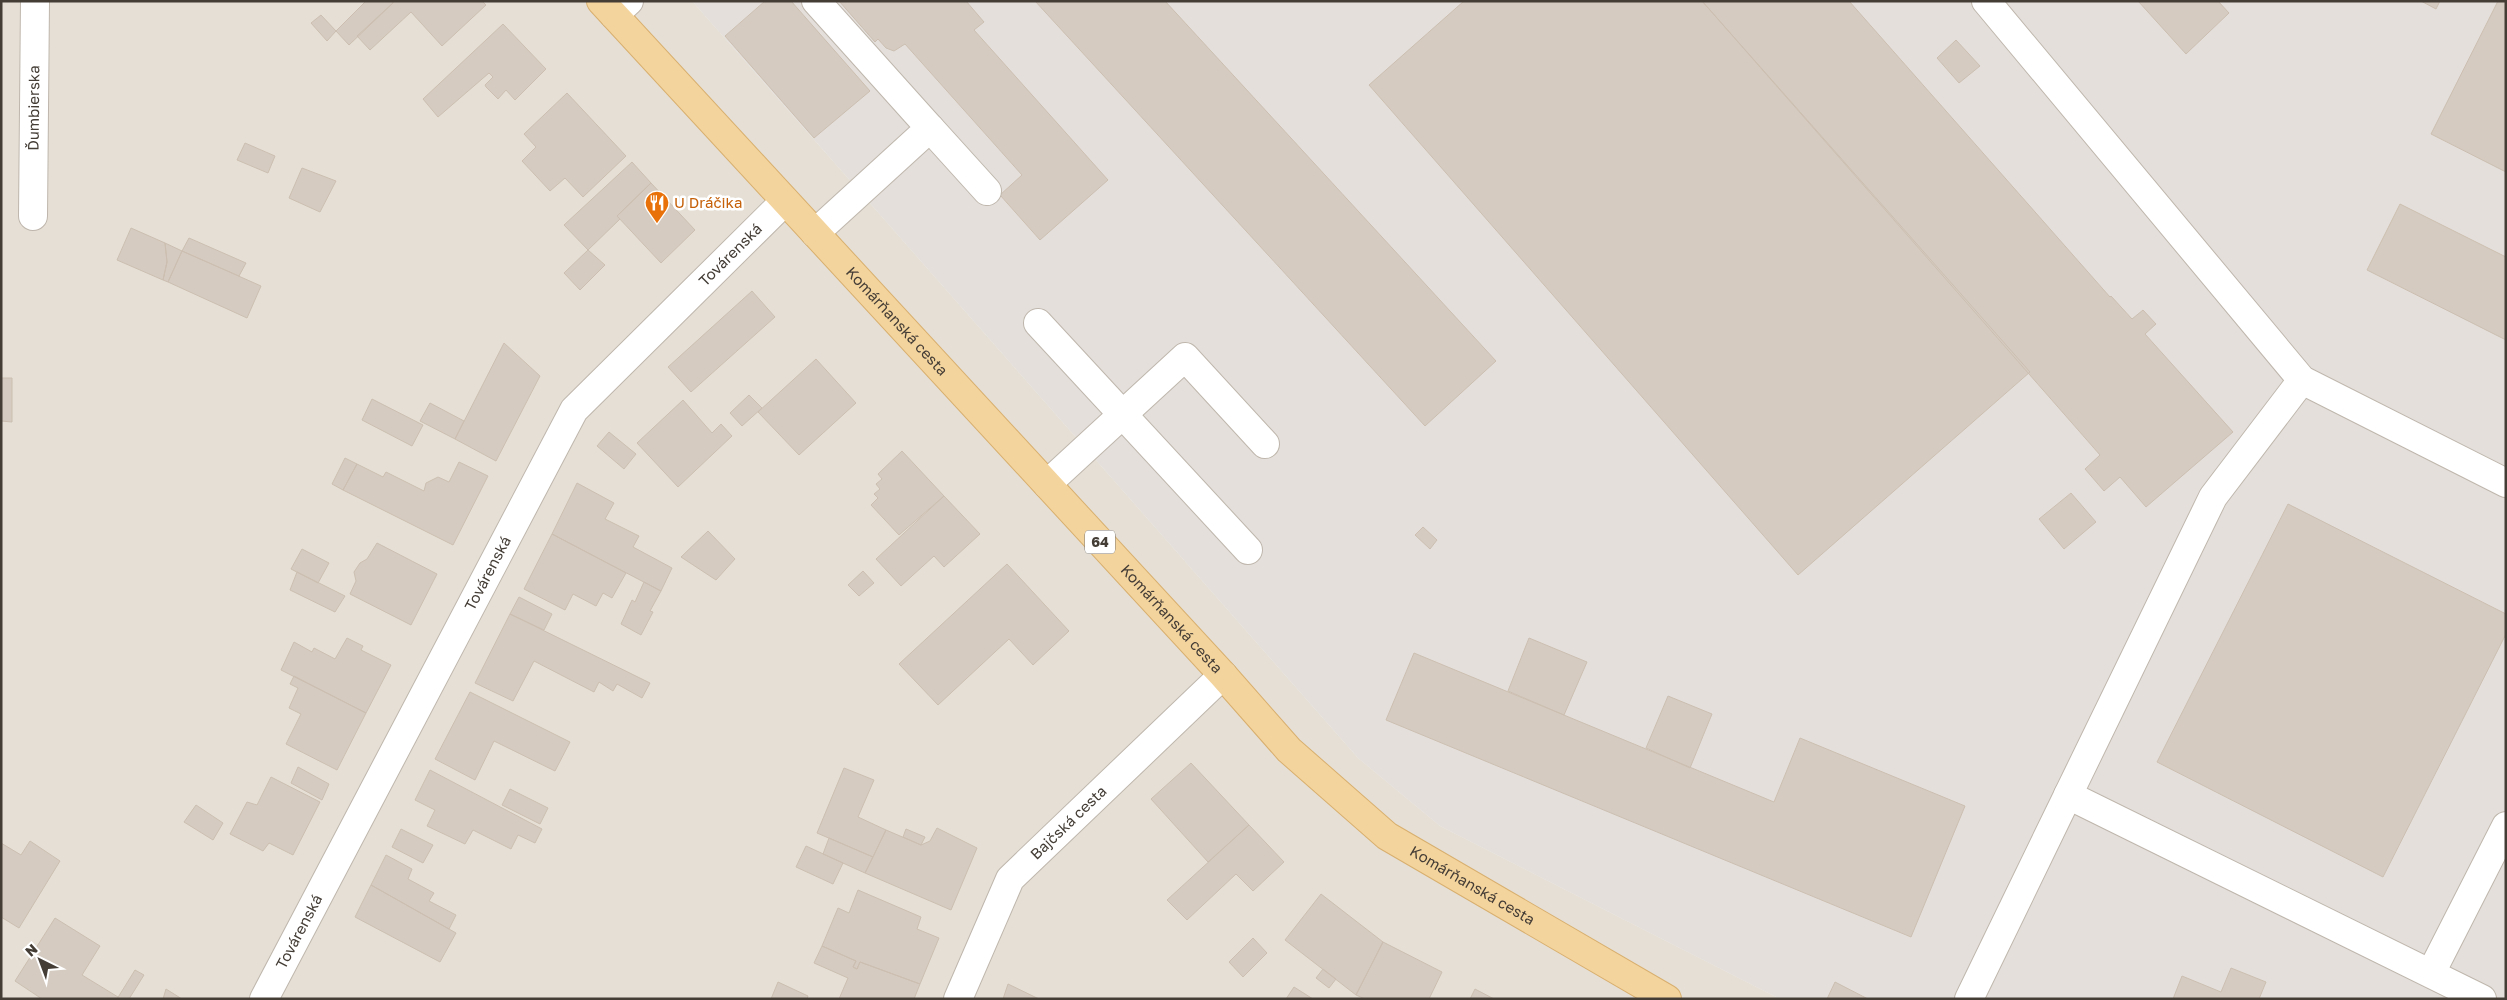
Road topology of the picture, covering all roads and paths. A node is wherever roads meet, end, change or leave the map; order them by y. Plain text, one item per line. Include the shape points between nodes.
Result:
1 (35, 1) edge
2 (816, 1) edge
3 (1986, 1) edge
4 (615, 6) edge
5 (930, 128) junction
6 (987, 191) dead end
7 (785, 201) junction
8 (33, 216) dead end
9 (815, 233) junction
10 (1038, 323) dead end
11 (2302, 380) junction
12 (1122, 415) junction
13 (1265, 444) dead end
14 (2506, 483) edge
15 (1047, 484) junction
16 (1248, 550) dead end
17 (1223, 675) junction
18 (2068, 795) junction
19 (2506, 826) edge
20 (2431, 973) junction
21 (264, 999) edge
22 (958, 999) edge
23 (1667, 999) edge
24 (1969, 999) edge
25 (2482, 999) edge

1 - 8 street, Ďumbierska
2 - 5 street
3 - 11 street
4 - 7 main road, Komárňanská cesta / 64
5 - 6 street
5 - 9 street
7 - 9 main road, Komárňanská cesta / 64
7 - 21 street, Továrenská via 574,410
9 - 15 main road, Komárňanská cesta / 64
10 - 12 street
11 - 14 street
11 - 18 street via 2213,497
12 - 13 street via 1185,357
12 - 15 street
12 - 16 street
15 - 17 main road, Komárňanská cesta / 64
17 - 22 street, Bajčská cesta via 1010,879
17 - 23 main road, Komárňanská cesta / 64 via 1289,750 1387,836
18 - 20 street
18 - 24 street
19 - 20 street
20 - 25 street

